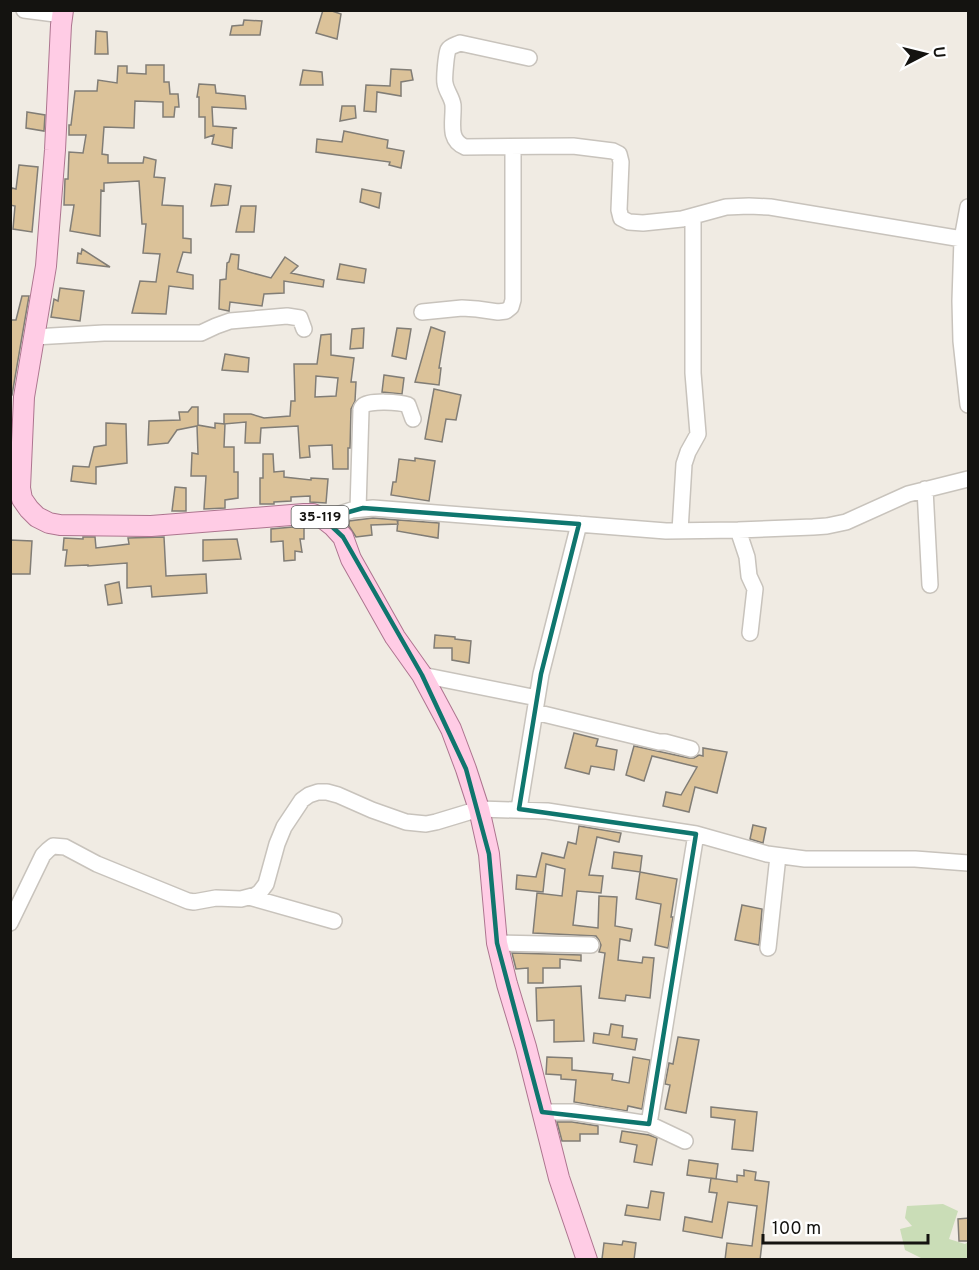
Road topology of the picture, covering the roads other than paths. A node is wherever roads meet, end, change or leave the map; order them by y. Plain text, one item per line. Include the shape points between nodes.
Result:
1 (24, 10) edge
2 (63, 13) edge
3 (529, 58) dead end
4 (513, 147) junction
5 (969, 207) edge
6 (693, 216) junction
7 (962, 239) junction
8 (422, 312) dead end
9 (304, 329) dead end
10 (34, 337) junction
11 (969, 405) edge
12 (413, 419) dead end
13 (969, 479) edge
14 (925, 489) junction
15 (16, 500) edge
16 (358, 509) junction
17 (324, 519) junction
18 (579, 524) junction
19 (738, 530) junction
20 (680, 531) junction
21 (930, 585) dead end
22 (750, 633) dead end
23 (422, 675) junction
24 (536, 705) junction
25 (691, 749) dead end
26 (479, 809) junction
27 (519, 809) junction
28 (696, 834) junction
29 (778, 856) junction
30 (969, 863) edge
31 (249, 897) junction
32 (334, 921) dead end
33 (10, 923) edge
34 (498, 942) junction
35 (591, 945) dead end
36 (768, 948) dead end
37 (542, 1112) junction
38 (649, 1124) junction
39 (685, 1140) dead end
40 (586, 1260) edge

1 - 2 street
2 - 10 main road, 35-119 via 46,266
3 - 4 street via 460,44 448,50 444,83 453,104 454,139 465,147
4 - 6 street via 573,146 614,151 621,162 621,218 643,223
4 - 8 street via 511,307 498,312 462,308
5 - 7 street
6 - 7 street via 726,207 770,207
6 - 20 street via 693,373 698,434 684,464
7 - 11 street via 960,341
9 - 10 street via 300,318 288,316 230,321 201,333
10 - 15 main road, 35-119 via 24,398
12 - 16 street via 408,405 401,403 362,407
13 - 14 street
14 - 19 street via 838,524
14 - 21 street
15 - 17 main road, 35-119 via 37,517 60,525 151,526 304,514
16 - 17 street
16 - 18 street
17 - 23 main road, 35-119 via 343,537 351,559 395,637
18 - 20 street
18 - 24 street
19 - 20 street
19 - 22 street via 755,589
23 - 24 street
23 - 26 main road, 35-119 via 451,729
24 - 25 street
24 - 27 street
26 - 27 street
26 - 31 street via 436,822 416,823 327,792 309,795 284,827 266,884 261,892
26 - 34 main road, 35-119 via 489,854
27 - 28 street
28 - 29 street
28 - 38 street
29 - 30 street
29 - 36 street
31 - 32 street
31 - 33 street via 188,901 65,847 53,846 43,855
34 - 35 street
34 - 37 main road, 35-119
37 - 38 street via 573,1112
37 - 40 main road, 35-119
38 - 39 street

